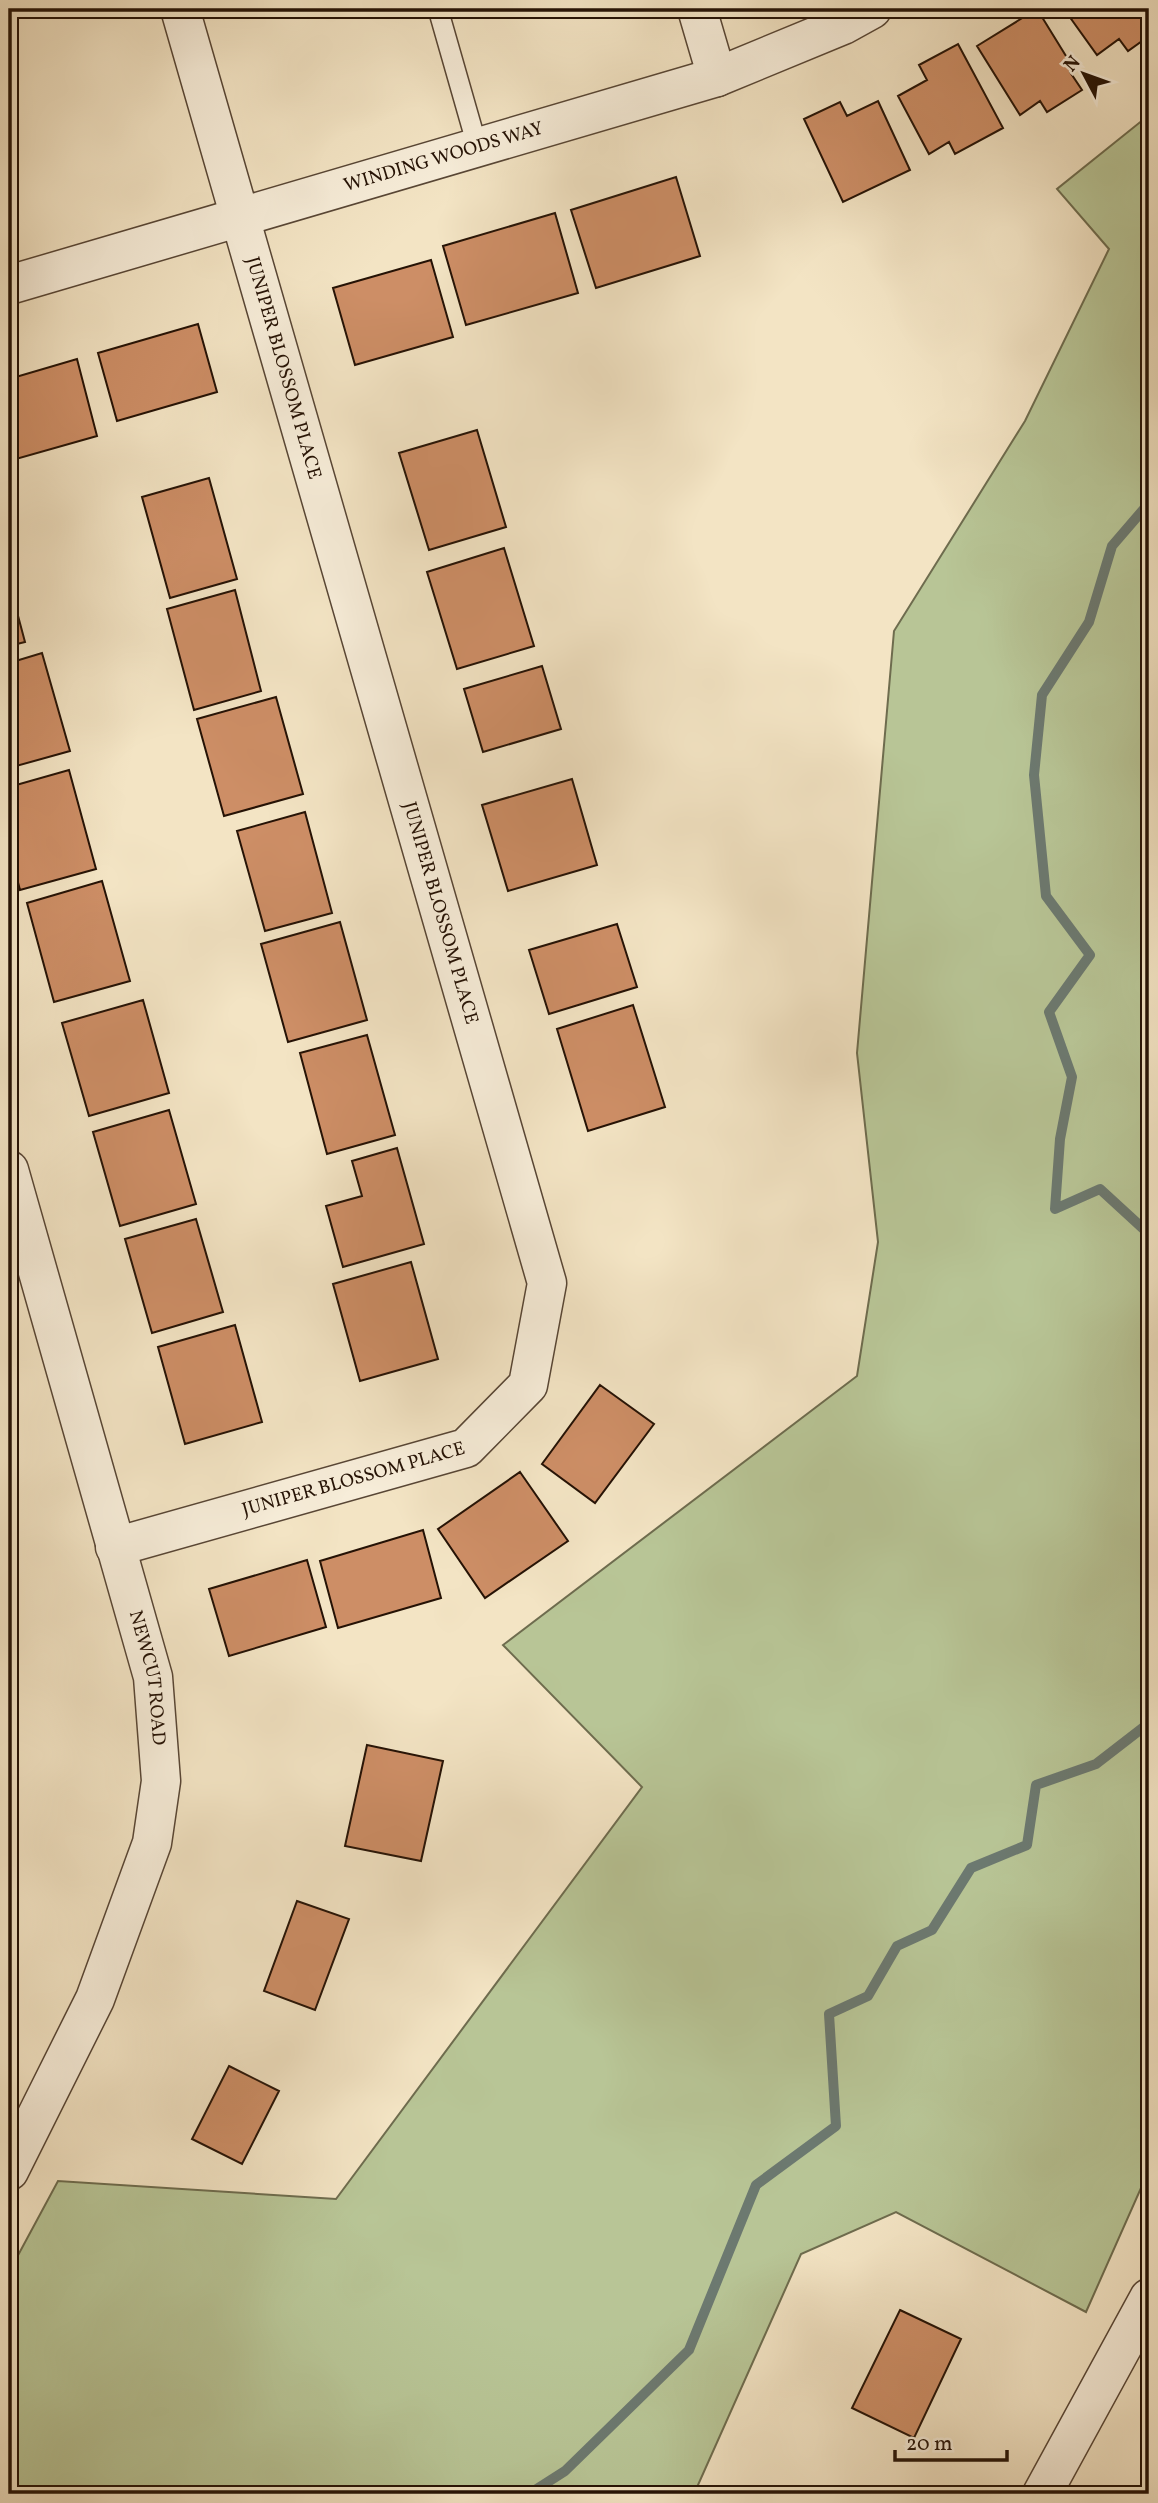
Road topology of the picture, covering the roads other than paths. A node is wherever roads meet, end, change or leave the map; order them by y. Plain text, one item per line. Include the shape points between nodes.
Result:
1 (180, 9) edge
2 (438, 9) edge
3 (697, 9) edge
4 (872, 9) edge
5 (717, 77) junction
6 (478, 149) junction
7 (240, 219) junction
8 (9, 285) edge
9 (9, 1170) edge
10 (116, 1547) junction
11 (9, 2171) edge
12 (1149, 2298) edge
13 (1042, 2494) edge

1 - 7 street, JUNIPER BLOSSOM PLACE
2 - 6 lane
3 - 5 street
4 - 5 street, WINDING WOODS WAY
5 - 6 street, WINDING WOODS WAY
6 - 7 street, WINDING WOODS WAY
7 - 8 street, WINDING WOODS WAY
7 - 10 street, JUNIPER BLOSSOM PLACE via 547,1283 528,1385 466,1448
9 - 10 street, NEWCUT ROAD
10 - 11 street, NEWCUT ROAD via 153,1677 161,1781 152,1843 95,1999
12 - 13 street

